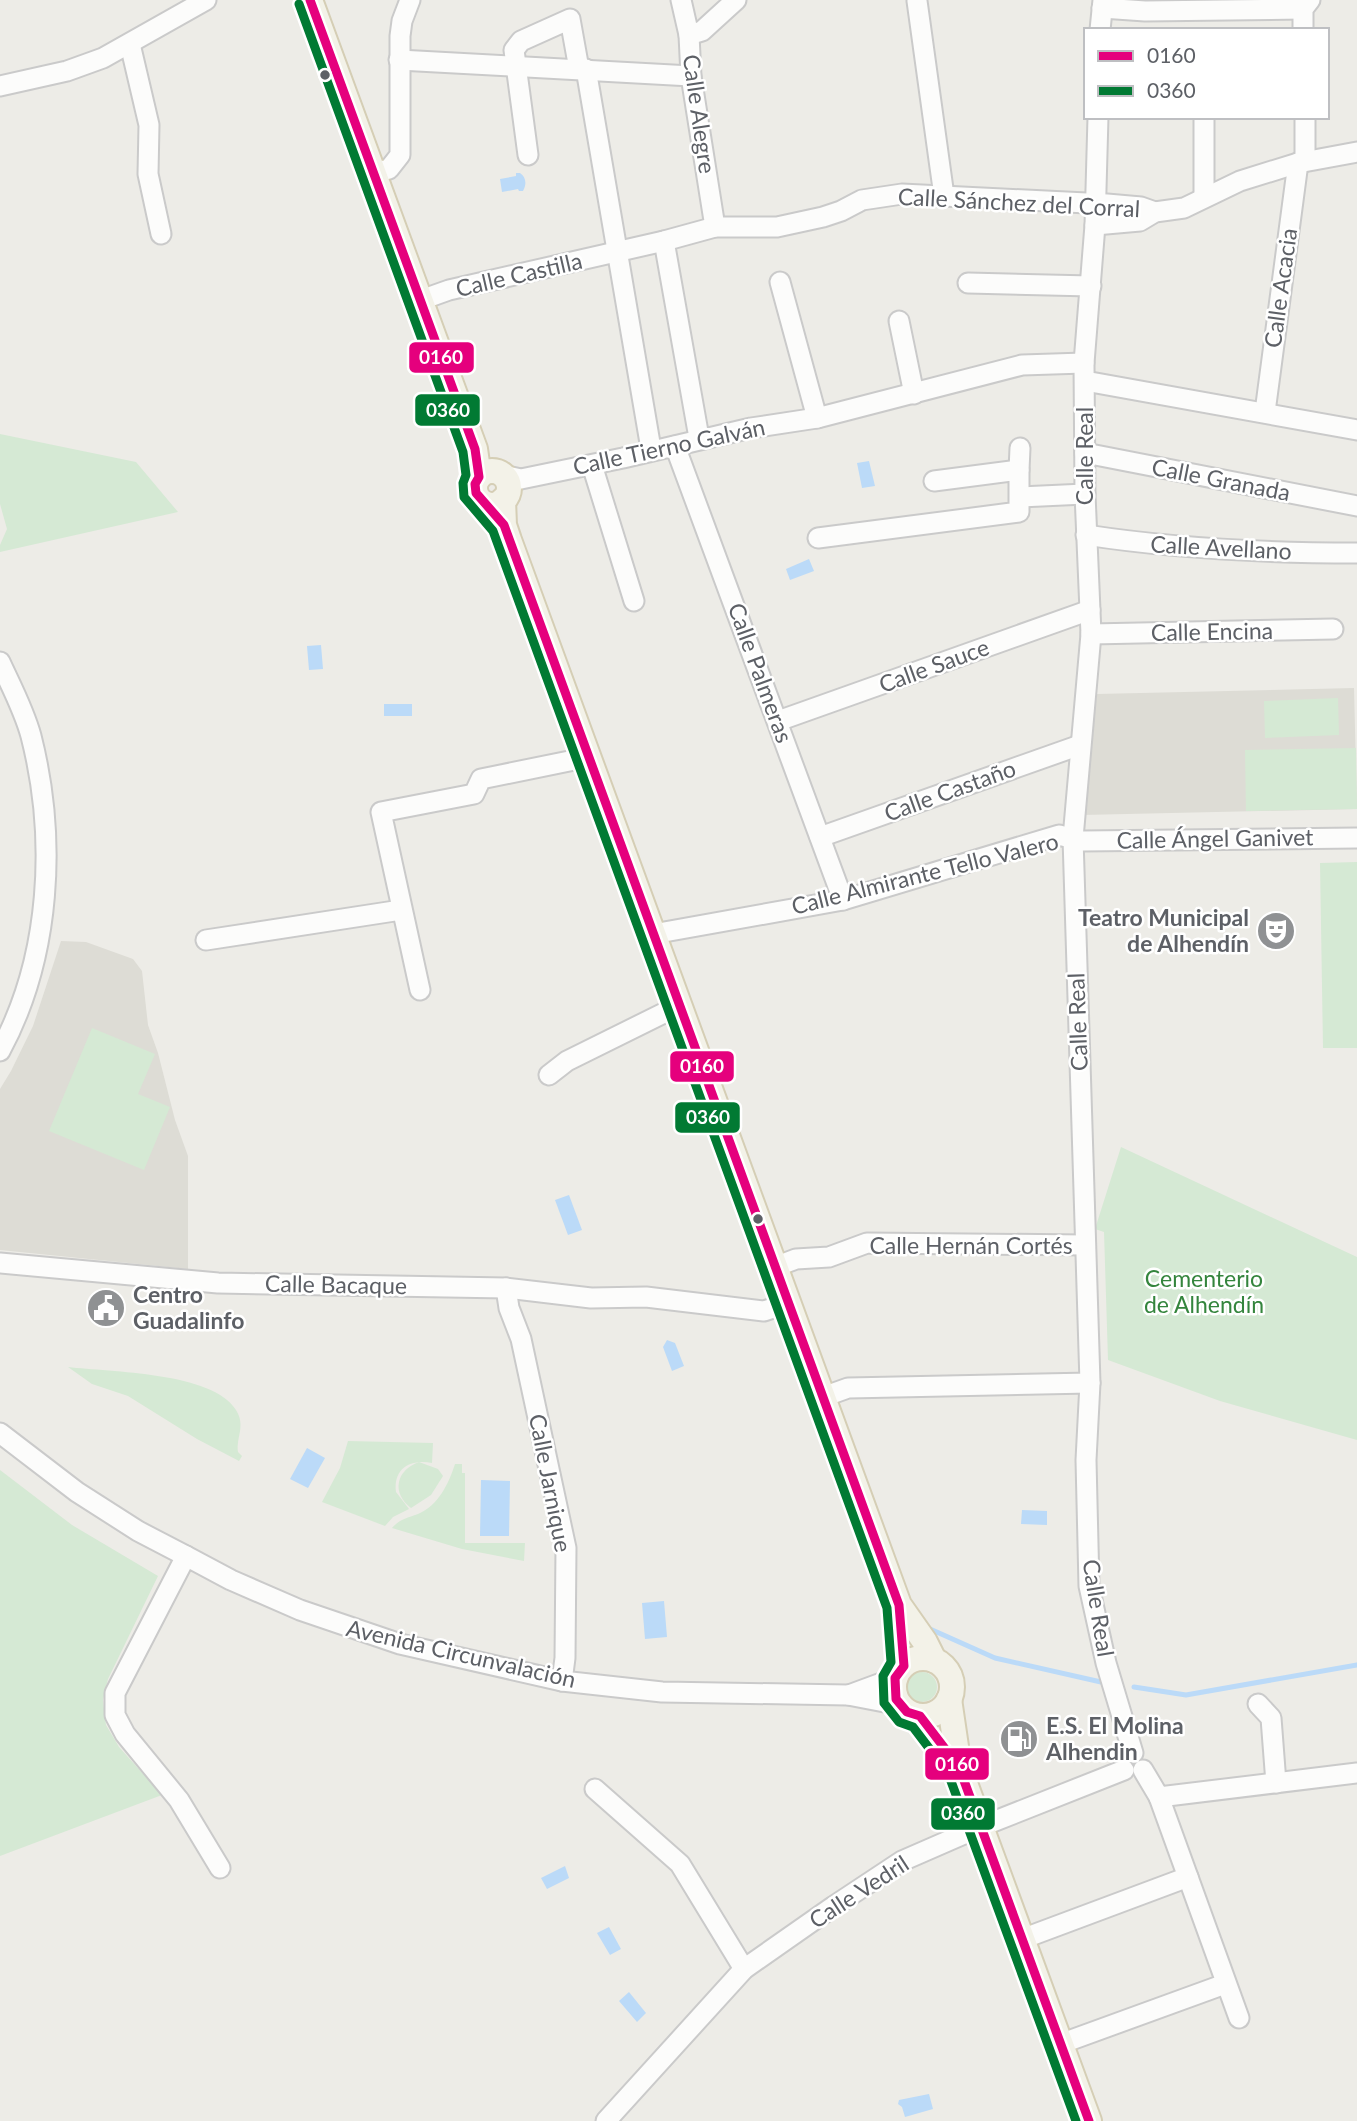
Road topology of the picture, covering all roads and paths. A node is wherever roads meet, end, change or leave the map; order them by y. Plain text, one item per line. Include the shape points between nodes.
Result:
1 (206, 0) edge
2 (310, 0) edge
3 (410, 0) edge
4 (681, 0) edge
5 (736, 0) edge
6 (917, 1) edge
7 (1102, 4) edge
8 (1307, 5) edge
9 (1204, 14) edge
10 (1100, 28) edge
11 (1303, 28) edge
12 (689, 35) junction
13 (130, 44) junction
14 (399, 60) junction
15 (516, 65) junction
16 (582, 69) junction
17 (691, 76) junction
18 (0, 86) edge
19 (1098, 119) edge
20 (1204, 119) edge
21 (1305, 119) edge
22 (1357, 152) edge
23 (528, 155) dead end
24 (1302, 162) junction
25 (373, 173) junction
26 (944, 196) junction
27 (1204, 197) junction
28 (1096, 204) junction
29 (1155, 212) junction
30 (1095, 225) junction
31 (715, 228) junction
32 (161, 234) dead end
33 (664, 242) junction
34 (618, 251) junction
35 (780, 282) dead end
36 (968, 283) dead end
37 (1091, 286) junction
38 (421, 300) junction
39 (899, 321) dead end
40 (1085, 372) junction
41 (914, 394) junction
42 (1265, 412) junction
43 (817, 418) junction
44 (1357, 430) edge
45 (698, 432) dead end
46 (650, 443) dead end
47 (675, 446) junction
48 (1020, 448) dead end
49 (1085, 453) junction
50 (592, 465) junction
51 (1019, 470) junction
52 (934, 481) dead end
53 (499, 485) junction
54 (1085, 494) junction
55 (1020, 497) junction
56 (1357, 506) edge
57 (1086, 535) junction
58 (818, 538) dead end
59 (1357, 553) edge
60 (634, 601) dead end
61 (1090, 610) junction
62 (1333, 629) dead end
63 (1091, 634) junction
64 (0, 662) edge
65 (778, 721) junction
66 (1080, 745) junction
67 (589, 757) junction
68 (820, 837) junction
69 (1073, 838) junction
70 (1357, 838) edge
71 (843, 900) junction
72 (401, 910) junction
73 (653, 933) junction
74 (206, 940) dead end
75 (420, 990) dead end
76 (680, 1005) junction
77 (0, 1051) edge
78 (549, 1075) dead end
79 (1085, 1245) junction
80 (0, 1263) edge
81 (775, 1267) junction
82 (506, 1288) junction
83 (788, 1303) junction
84 (1090, 1383) junction
85 (823, 1397) junction
86 (0, 1433) edge
87 (186, 1556) junction
88 (899, 1605) junction
89 (934, 1660) junction
90 (900, 1672) junction
91 (562, 1682) junction
92 (848, 1695) junction
93 (949, 1699) junction
94 (1258, 1704) dead end
95 (910, 1710) junction
96 (960, 1767) junction
97 (1134, 1770) junction
98 (1357, 1773) edge
99 (1276, 1783) junction
100 (595, 1789) dead end
101 (1159, 1797) junction
102 (980, 1827) junction
103 (220, 1868) dead end
104 (1188, 1877) junction
105 (1023, 1939) junction
106 (744, 1969) junction
107 (1225, 1984) junction
108 (1239, 2018) dead end
109 (1060, 2044) junction
110 (606, 2121) edge
111 (1089, 2121) edge

1 - 13 street
2 - 25 main road
3 - 14 street via 402,21
4 - 12 street, Calle Alegre
5 - 12 street via 702,31
6 - 26 street
7 - 9 street
7 - 10 street
8 - 9 street
8 - 11 street
12 - 17 street, Calle Alegre
13 - 18 street via 67,71
13 - 32 street via 149,125 148,174
14 - 15 street
14 - 25 street via 400,155 389,169
15 - 16 street
15 - 16 street via 514,50 521,41 570,19
15 - 23 street
16 - 17 street
16 - 34 street
17 - 31 street, Calle Alegre
19 - 28 street, Calle Real
20 - 27 street
21 - 24 street, Calle Acacia
22 - 24 street
24 - 27 street
24 - 42 street, Calle Acacia
25 - 38 main road
26 - 28 street, Calle Sánchez del Corral
26 - 31 street, Calle Sánchez del Corral via 902,194 862,200 832,214 777,227
27 - 29 street via 1184,208
28 - 29 street, Calle Sánchez del Corral
28 - 30 street, Calle Real
29 - 30 street, Calle Sánchez del Corral via 1140,221
30 - 37 street, Calle Real
31 - 33 street, Calle Sánchez del Corral
33 - 34 street, Calle Sánchez del Corral
33 - 45 street
34 - 38 street, Calle Castilla
34 - 46 street
35 - 43 street
36 - 37 street
37 - 40 street, Calle Real
38 - 53 main road via 475,449
39 - 41 street
40 - 41 street, Calle Tierno Galván via 1022,365
40 - 42 street, Calle Tierno Galván
40 - 49 street, Calle Real
41 - 43 street, Calle Tierno Galván
42 - 44 street, Calle Tierno Galván
43 - 47 street, Calle Tierno Galván
47 - 50 street, Calle Tierno Galván
47 - 65 street, Calle Palmeras
48 - 51 street
49 - 54 street, Calle Real
49 - 56 street, Calle Granada
50 - 53 street, Calle Tierno Galván
50 - 60 street
51 - 52 street
51 - 55 street
53 - 67 main road via 504,525
54 - 55 street
54 - 57 street, Calle Real
55 - 58 street via 1019,512
57 - 59 street, Calle Avellano via 1255,553
57 - 61 street, Calle Real
61 - 63 street, Calle Real
61 - 65 street, Calle Sauce
62 - 63 street, Calle Encina
63 - 66 street, Calle Real
64 - 77 street via 30,734 40,779 47,871 27,986
65 - 68 street, Calle Palmeras
66 - 68 street, Calle Castaño
66 - 69 street, Calle Real
67 - 72 street via 481,779 474,794 382,812
67 - 73 main road
68 - 71 street, Calle Palmeras
69 - 70 street, Calle Ángel Ganivet
69 - 71 street, Calle Almirante Tello Valero via 1059,835
69 - 79 street, Calle Real
71 - 73 street, Calle Almirante Tello Valero
72 - 74 street
72 - 75 street
73 - 76 main road
76 - 78 street via 567,1061
76 - 81 main road
79 - 81 street, Calle Hernán Cortés via 867,1243 829,1257 796,1259
79 - 84 street, Calle Real
80 - 82 street, Calle Bacaque via 218,1283
81 - 83 main road
82 - 83 street, Calle Bacaque via 764,1311
82 - 91 street, Calle Jarnique via 566,1548
83 - 85 main road
84 - 85 street via 848,1388
84 - 97 street, Calle Real via 1086,1460 1089,1586 1133,1753 1123,1761
85 - 88 main road
86 - 87 street, Avenida Circunvalación via 78,1492
87 - 91 street, Avenida Circunvalación via 337,1625
87 - 103 street via 116,1693 115,1716 179,1800
88 - 89 main road
88 - 90 main road
89 - 90 main road via 917,1659
89 - 93 main road via 951,1679
90 - 92 street
90 - 95 main road via 894,1693
91 - 92 street, Avenida Circunvalación via 662,1692
92 - 95 street
93 - 95 main road via 937,1713
93 - 96 main road
94 - 99 street via 1271,1718
95 - 96 main road
96 - 102 main road
97 - 101 street
97 - 102 street, Calle Vedril
98 - 99 street
99 - 101 street
100 - 106 street via 680,1864
101 - 104 street
102 - 105 main road
102 - 106 street, Calle Vedril via 901,1861
104 - 105 street
104 - 107 street
105 - 109 main road
106 - 110 street, Calle Vedril
107 - 108 street
107 - 109 street
109 - 111 main road

